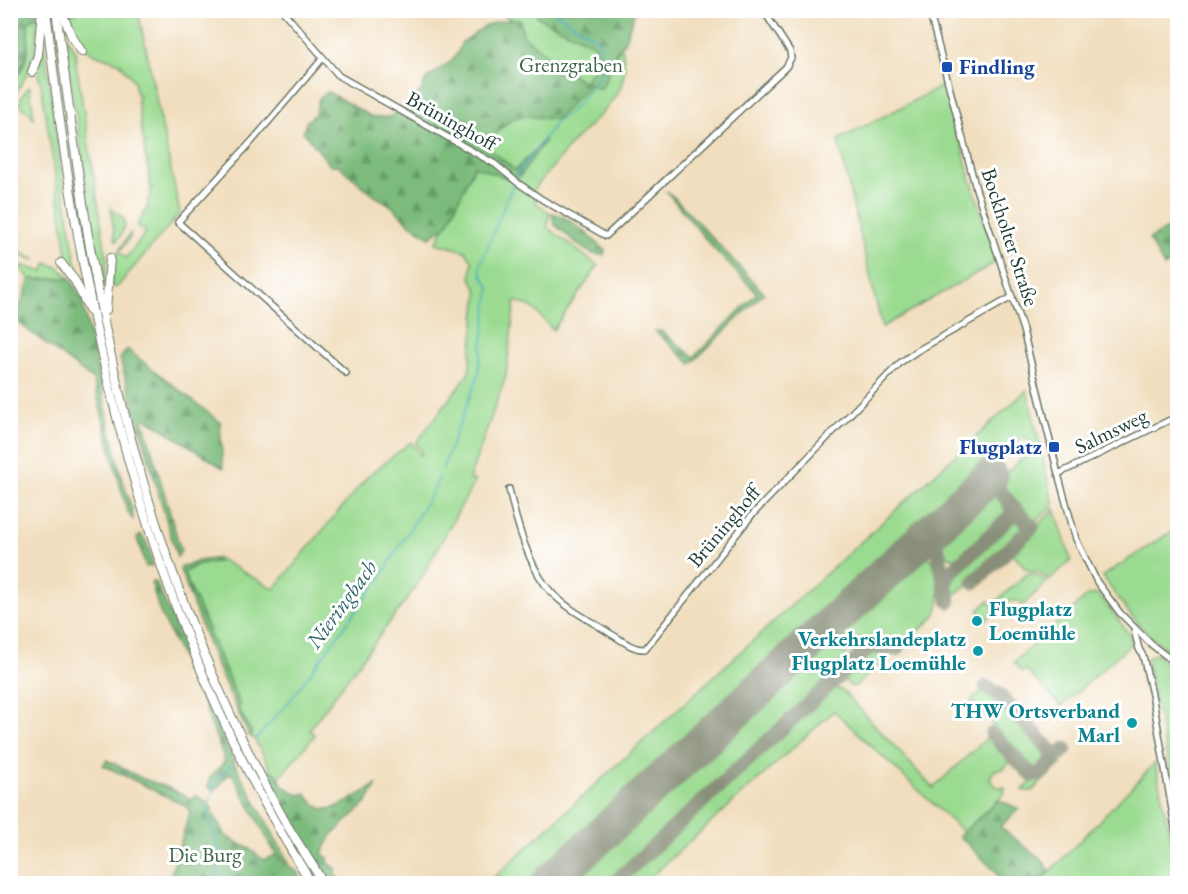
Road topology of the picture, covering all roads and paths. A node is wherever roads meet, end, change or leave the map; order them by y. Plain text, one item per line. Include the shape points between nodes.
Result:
1 (44, 10) edge
2 (56, 10) edge
3 (61, 10) edge
4 (282, 10) edge
5 (763, 10) edge
6 (929, 10) edge
7 (82, 52) dead end
8 (323, 58) junction
9 (32, 72) dead end
10 (110, 258) dead end
11 (62, 263) dead end
12 (1012, 297) junction
13 (95, 322) junction
14 (106, 327) junction
15 (346, 373) dead end
16 (1178, 416) edge
17 (1058, 474) junction
18 (509, 489) dead end
19 (1134, 629) junction
20 (1152, 645) junction
21 (1143, 656) junction
22 (1178, 665) edge
23 (1178, 845) edge
24 (312, 884) edge
25 (324, 884) edge

1 - 9 highway
1 - 13 highway via 81,256
2 - 14 highway via 80,185
3 - 7 highway
4 - 8 street, Brüninghoff
5 - 8 street, Brüninghoff via 790,51 786,67 606,236 543,200 495,164 339,76
6 - 12 street, Bockholter Straße via 976,189
8 - 15 street via 178,222
10 - 14 highway
11 - 13 highway
12 - 17 street, Bockholter Straße
12 - 18 street, Brüninghoff via 901,362 759,508 645,649 635,648 592,622 550,591 525,546
13 - 24 highway via 134,483 176,609 242,760
14 - 25 highway via 142,477 185,605 244,742
16 - 17 street, Salmsweg
17 - 19 street, Bockholter Straße via 1085,560 1110,601
19 - 20 street
19 - 21 street
20 - 21 street
20 - 22 street
21 - 23 street

